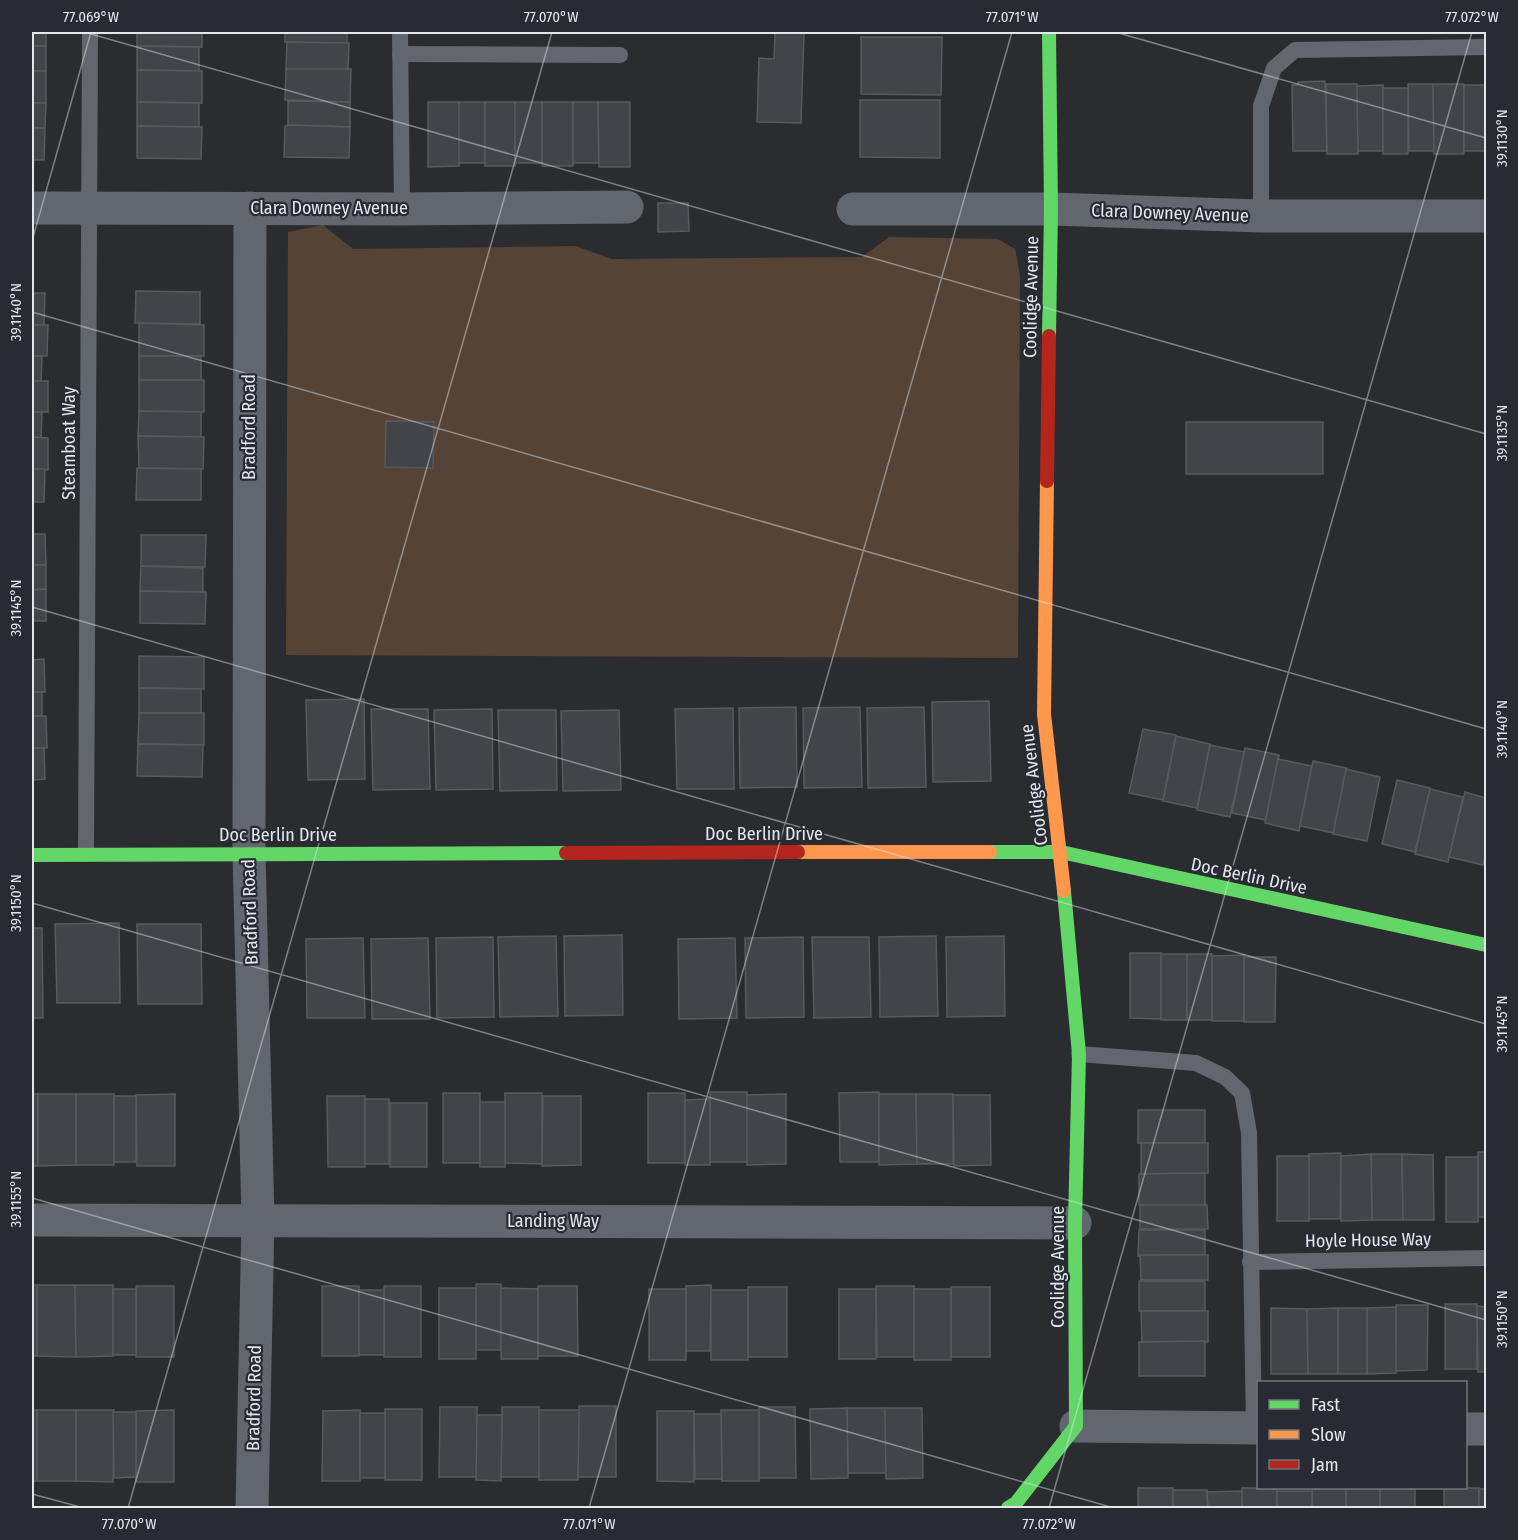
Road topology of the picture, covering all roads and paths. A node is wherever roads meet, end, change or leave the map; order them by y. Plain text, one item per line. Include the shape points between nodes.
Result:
1 (90, 32) edge
2 (400, 32) edge
3 (1049, 32) edge
4 (1486, 47) edge
5 (400, 54) junction
6 (620, 55) dead end
7 (90, 207) junction
8 (627, 207) dead end
9 (32, 208) edge
10 (250, 208) junction
11 (402, 209) junction
12 (854, 209) dead end
13 (1051, 209) junction
14 (1261, 216) junction
15 (1486, 216) edge
16 (1061, 852) junction
17 (249, 853) junction
18 (86, 854) junction
19 (32, 855) edge
20 (1486, 945) edge
21 (1079, 1054) junction
22 (258, 1219) junction
23 (32, 1220) edge
24 (1075, 1223) junction
25 (1486, 1258) edge
26 (1250, 1262) junction
27 (1076, 1426) junction
28 (1256, 1428) edge
29 (1467, 1429) edge
30 (1486, 1429) edge
31 (252, 1509) edge
32 (1008, 1509) edge

1 - 7 lane, Steamboat Way
2 - 5 lane
3 - 13 street, Coolidge Avenue
4 - 14 lane via 1295,50 1274,68 1260,106
5 - 6 lane
5 - 11 lane
7 - 9 street, Clara Downey Avenue
7 - 10 street, Clara Downey Avenue
7 - 18 lane, Steamboat Way
8 - 11 street, Clara Downey Avenue
10 - 11 street, Clara Downey Avenue
10 - 17 street, Bradford Road
12 - 13 street, Clara Downey Avenue
13 - 14 street, Clara Downey Avenue
13 - 16 street, Coolidge Avenue via 1044,714
14 - 15 street, Clara Downey Avenue
16 - 17 street, Doc Berlin Drive
16 - 20 street, Doc Berlin Drive
16 - 21 street, Coolidge Avenue
17 - 18 street, Doc Berlin Drive
17 - 22 street, Bradford Road
18 - 19 street, Doc Berlin Drive
21 - 24 street, Coolidge Avenue
21 - 26 lane via 1196,1063 1226,1077 1242,1093 1249,1133
22 - 23 street, Landing Way
22 - 24 street, Landing Way
22 - 31 street, Bradford Road
24 - 27 street, Coolidge Avenue
25 - 26 lane, Hoyle House Way
26 - 28 lane
27 - 28 street
27 - 32 street
29 - 30 street

